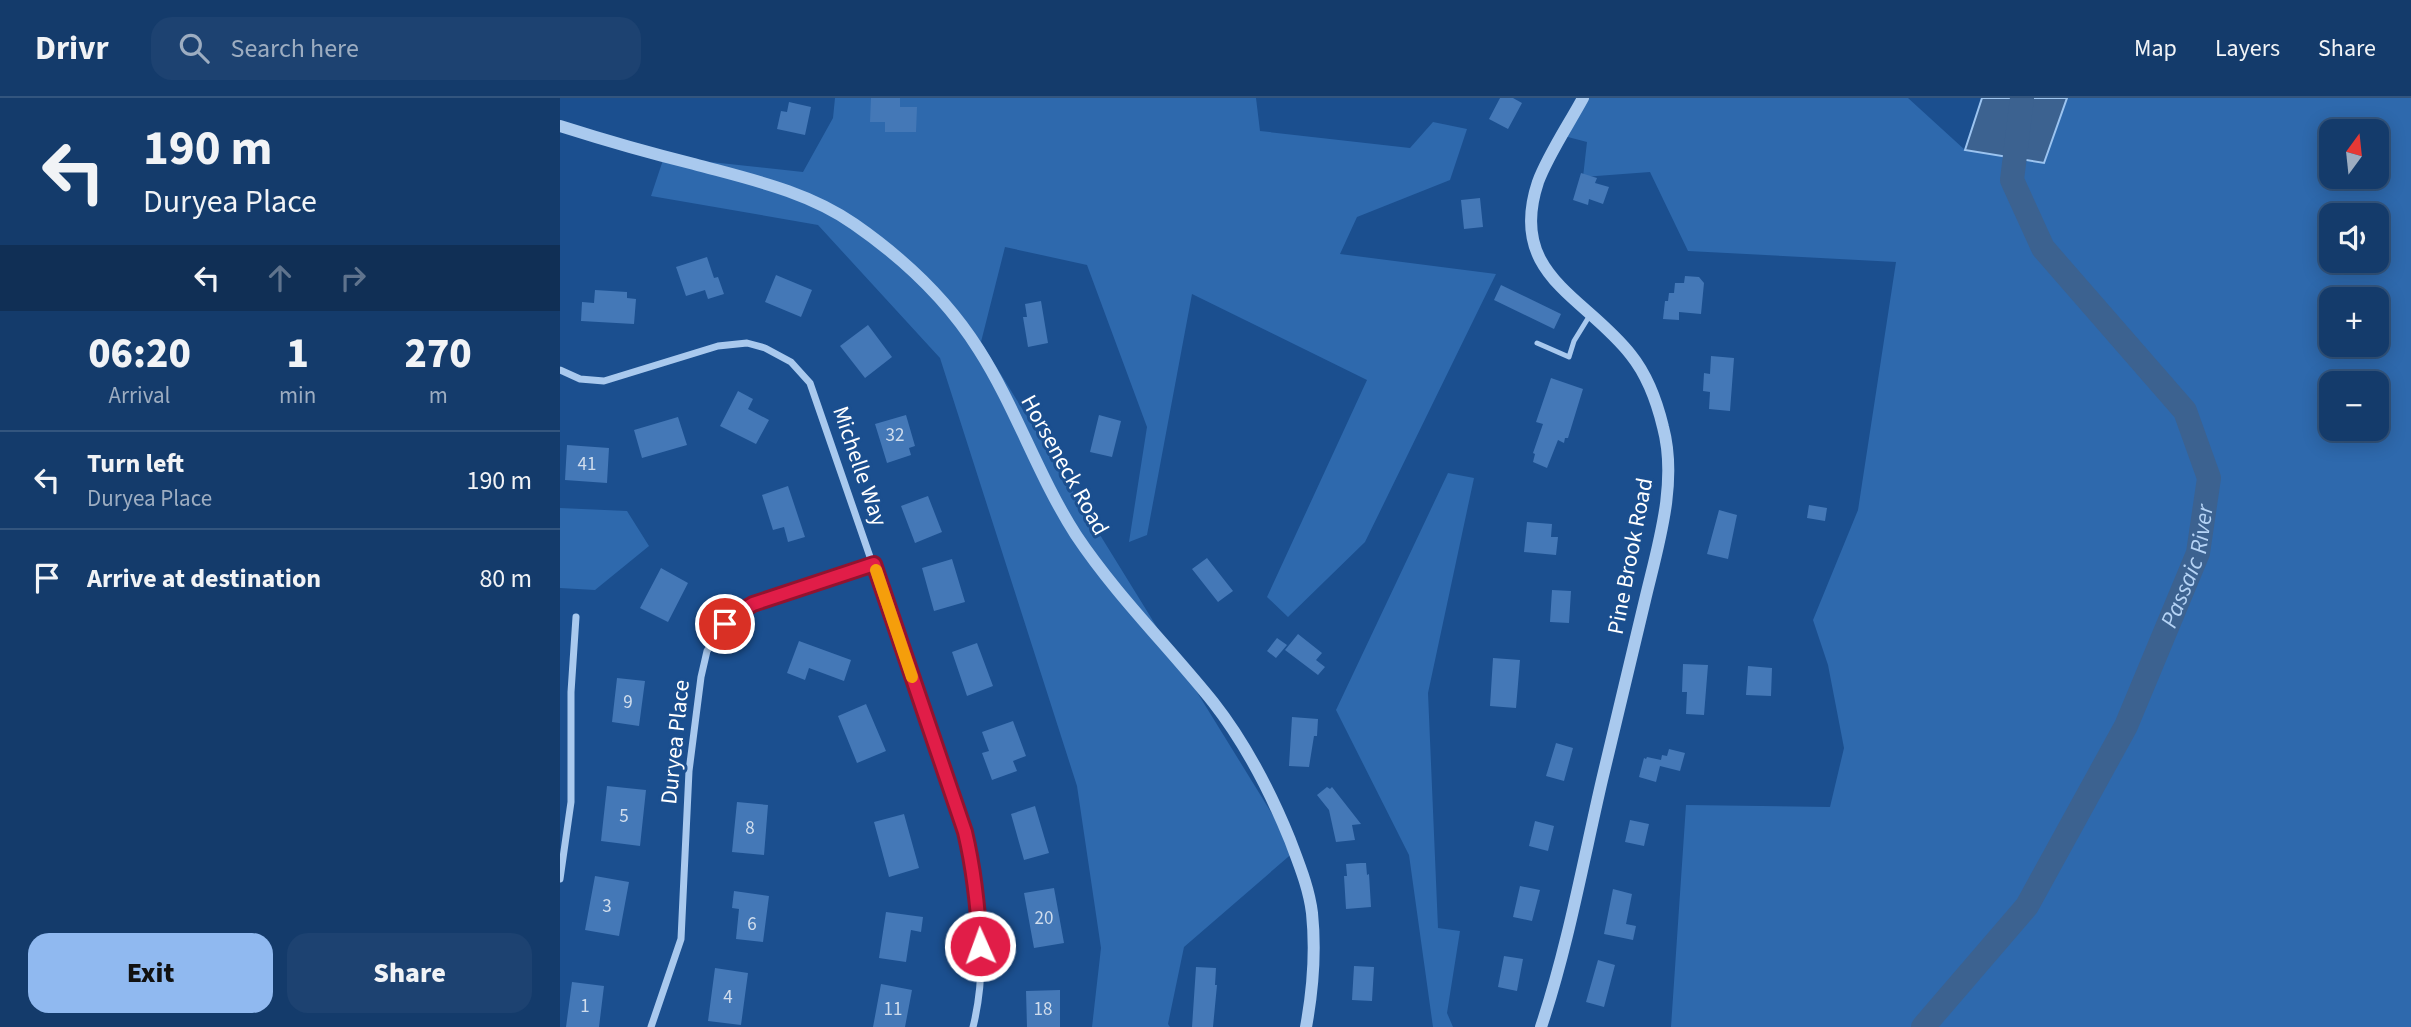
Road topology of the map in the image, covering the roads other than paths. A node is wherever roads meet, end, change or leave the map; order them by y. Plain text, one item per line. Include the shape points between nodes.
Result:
1 (1583, 98) edge
2 (560, 126) edge
3 (1590, 315) junction
4 (1538, 343) dead end
5 (560, 370) edge
6 (874, 564) junction
7 (576, 617) dead end
8 (560, 879) edge
9 (651, 1027) edge
10 (973, 1027) edge
11 (1306, 1027) edge
12 (1541, 1027) edge

1 - 3 street, Pine Brook Road via 1539,180 1531,223 1534,246 1547,272
2 - 11 street, Horseneck Road via 800,195 882,245 946,305 994,376 1046,484 1079,538 1213,702 1259,771 1300,865 1311,911 1313,978
3 - 4 lane via 1569,357
3 - 12 street, Pine Brook Road via 1619,341 1642,372 1663,425 1668,465 1659,540 1566,939
5 - 6 street, Michelle Way via 580,379 604,381 737,343 765,348 791,362 814,392
6 - 9 street, Duryea Place via 745,608 725,624 707,651 689,771 681,939
6 - 10 street, Michelle Way via 974,870 981,966
7 - 8 street via 571,802

